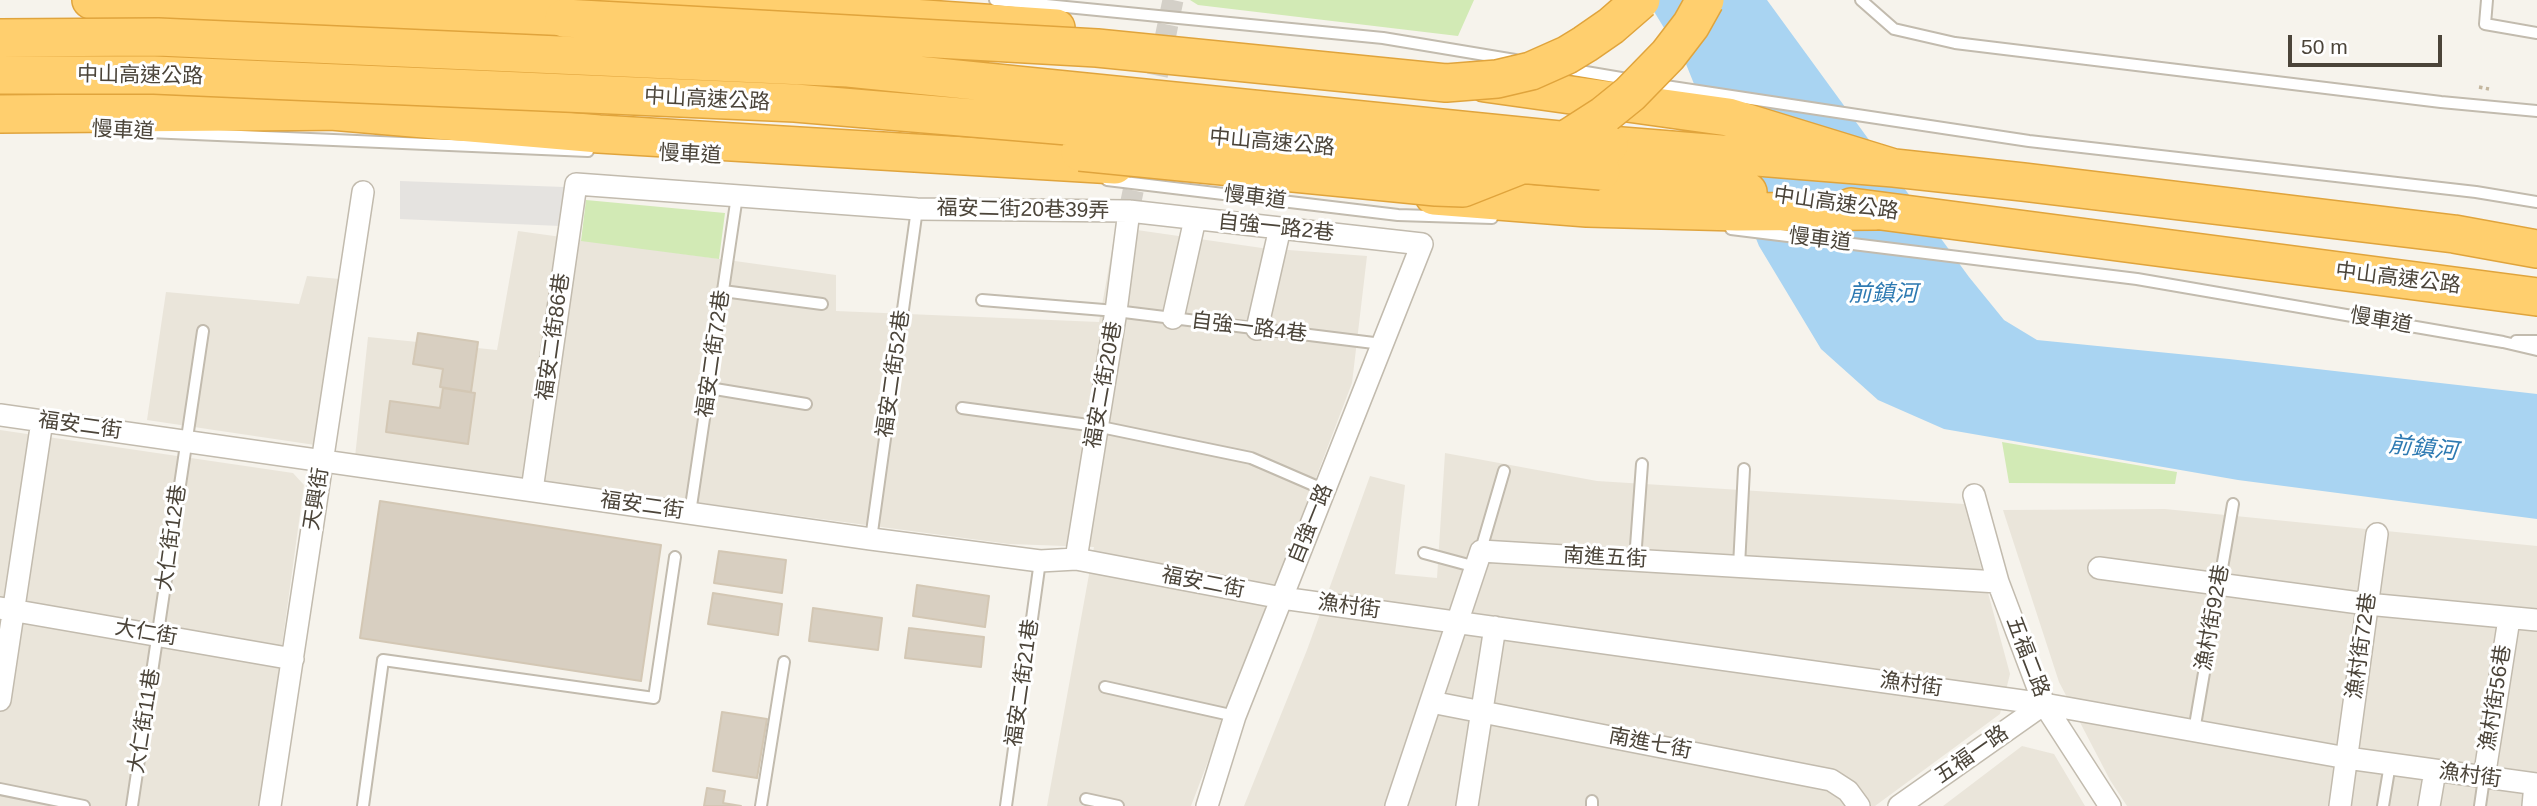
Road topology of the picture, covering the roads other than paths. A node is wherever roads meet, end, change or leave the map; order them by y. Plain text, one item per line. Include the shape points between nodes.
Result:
1 (91, 0) edge
2 (995, 0) edge
3 (1614, 0) edge
4 (1641, 0) edge
5 (1705, 0) edge
6 (1728, 0) edge
7 (1861, 0) edge
8 (2487, 0) edge
9 (573, 9) edge
10 (2537, 33) edge
11 (0, 38) edge
12 (0, 75) edge
13 (1430, 82) junction
14 (1680, 99) junction
15 (331, 111) junction
16 (2537, 111) edge
17 (0, 114) edge
18 (120, 130) dead end
19 (593, 151) dead end
20 (942, 166) dead end
21 (1894, 168) junction
22 (1053, 173) dead end
23 (1094, 178) dead end
24 (576, 184) joint
25 (1463, 188) junction
26 (363, 192) dead end
27 (737, 196) junction
28 (2537, 201) edge
29 (918, 209) junction
30 (1129, 211) junction
31 (1876, 211) junction
32 (1195, 219) junction
33 (1510, 219) dead end
34 (1728, 220) junction
35 (1280, 228) junction
36 (2454, 234) junction
37 (2537, 243) edge
38 (1422, 244) joint
39 (2537, 249) edge
40 (2476, 290) junction
41 (723, 291) junction
42 (2537, 298) edge
43 (982, 300) dead end
44 (822, 303) dead end
45 (2537, 303) edge
46 (1116, 311) junction
47 (1173, 318) junction
48 (1258, 329) junction
49 (203, 331) dead end
50 (2537, 341) edge
51 (2503, 342) junction
52 (1382, 344) junction
53 (2537, 350) edge
54 (709, 388) junction
55 (806, 404) dead end
56 (962, 408) dead end
57 (0, 415) edge
58 (42, 421) junction
59 (1096, 426) junction
60 (186, 441) junction
61 (323, 460) junction
62 (1642, 464) dead end
63 (1744, 469) dead end
64 (1504, 471) dead end
65 (532, 490) junction
66 (1325, 490) junction
67 (1974, 495) dead end
68 (2233, 504) dead end
69 (690, 513) junction
70 (2377, 534) dead end
71 (871, 539) junction
72 (1424, 553) dead end
73 (675, 557) dead end
74 (1076, 559) junction
75 (1634, 560) junction
76 (1040, 561) junction
77 (1477, 561) junction
78 (1739, 566) junction
79 (2099, 568) dead end
80 (1998, 582) junction
81 (2219, 584) junction
82 (1282, 598) junction
83 (2367, 604) junction
84 (6, 609) edge
85 (2509, 619) junction
86 (2537, 620) edge
87 (1457, 621) junction
88 (1495, 627) junction
89 (158, 636) junction
90 (293, 659) junction
91 (784, 662) dead end
92 (1105, 687) dead end
93 (0, 699) edge
94 (1430, 702) junction
95 (2044, 704) junction
96 (1482, 711) junction
97 (1235, 716) junction
98 (2194, 732) junction
99 (2347, 758) junction
100 (2390, 764) junction
101 (2435, 771) junction
102 (2484, 778) junction
103 (2536, 784) edge
104 (0, 789) edge
105 (1086, 799) dead end
106 (82, 806) edge
107 (132, 806) edge
108 (270, 806) edge
109 (363, 806) edge
110 (761, 806) edge
111 (1006, 806) edge
112 (1118, 806) edge
113 (1207, 806) edge
114 (1396, 806) edge
115 (1467, 806) edge
116 (1858, 806) edge
117 (1899, 806) edge
118 (2109, 806) edge
119 (2340, 806) edge
120 (2383, 806) edge
121 (2429, 806) edge
122 (2480, 806) edge
123 (2533, 806) edge

1 - 9 highway via 231,15
2 - 14 lane via 1382,38
3 - 13 highway, bridge via 1576,30 1537,52 1476,74
4 - 13 highway, bridge via 1585,44 1531,71 1497,79
5 - 25 highway, bridge via 1668,55 1604,115 1534,160
6 - 25 highway, bridge via 1680,70 1605,135 1536,173 1500,184
7 - 16 lane via 1894,29 1955,43
8 - 10 lane via 2485,24
9 - 13 highway, bridge via 1097,48
9 - 14 highway via 810,11 1123,33 1484,83
11 - 21 highway, 中山高速公路, bridge via 158,37 848,68 1609,145
12 - 31 highway, 中山高速公路, bridge via 154,75 794,103 1601,171
14 - 21 highway
14 - 28 lane
15 - 17 highway
15 - 25 highway, bridge via 684,116
15 - 34 highway via 598,134 1156,168
18 - 19 lane, 慢車道
20 - 22 lane
21 - 36 highway, 中山高速公路
23 - 33 lane, 慢車道 via 1398,215
24 - 27 street, 福安二街20巷39弄
24 - 65 street, 福安二街86巷
26 - 61 street, 天興街
27 - 29 street, 福安二街20巷39弄
27 - 41 lane, 福安二街72巷
29 - 30 street, 福安二街20巷39弄
29 - 71 lane, 福安二街52巷
30 - 32 street, 自強一路2巷
30 - 46 street, 福安二街20巷
31 - 34 highway
31 - 40 highway, 中山高速公路
32 - 35 street, 自強一路2巷
32 - 47 street
34 - 51 lane, 慢車道 via 2137,279
35 - 38 street, 自強一路2巷
35 - 48 street
36 - 37 highway
36 - 39 highway, 中山高速公路
38 - 52 street, 自強一路
40 - 42 highway, 中山高速公路
40 - 45 highway
41 - 44 lane
41 - 54 lane, 福安二街72巷
43 - 46 lane, 自強一路4巷
46 - 47 lane, 自強一路4巷
46 - 59 street, 福安二街20巷
47 - 48 lane, 自強一路4巷
48 - 52 lane, 自強一路4巷
49 - 60 lane, 大仁街12巷
50 - 51 lane
51 - 53 lane
52 - 66 street, 自強一路
54 - 55 lane
54 - 69 lane, 福安二街72巷
56 - 59 lane
57 - 58 street, 福安二街
58 - 60 street, 福安二街
58 - 84 street
59 - 66 lane via 1251,458
59 - 74 street, 福安二街20巷
60 - 61 street, 福安二街
60 - 89 lane, 大仁街12巷
61 - 65 street, 福安二街
61 - 90 street, 天興街
62 - 75 lane
63 - 78 lane
64 - 77 lane
65 - 69 street, 福安二街
66 - 82 street, 自強一路
67 - 80 street, 五福二路
68 - 81 lane, 漁村街92巷
69 - 71 street, 福安二街
70 - 83 street, 漁村街72巷
71 - 76 street, 福安二街
72 - 77 lane
73 - 109 lane via 654,698 383,660
74 - 76 street, 福安二街
74 - 82 street, 福安二街
75 - 77 street, 南進五街 via 1481,551
75 - 78 street, 南進五街
76 - 111 lane, 福安二街21巷
77 - 87 street
78 - 80 street, 南進五街
79 - 81 street, 漁村街56巷
80 - 95 street, 五福二路
81 - 83 street, 漁村街56巷
81 - 98 lane, 漁村街92巷
82 - 87 street, 漁村街
82 - 97 street, 自強一路
83 - 85 street, 漁村街56巷
83 - 99 street, 漁村街72巷
84 - 89 street, 大仁街
84 - 93 street
85 - 86 street, 漁村街56巷
85 - 102 street, 漁村街56巷
87 - 88 street, 漁村街
87 - 94 street
88 - 95 street, 漁村街
88 - 96 street
89 - 90 street, 大仁街
89 - 107 lane, 大仁街11巷
90 - 108 street, 天興街
91 - 110 lane
92 - 97 lane
94 - 96 street, 南進七街
94 - 114 street
95 - 98 street, 漁村街
95 - 117 street, 五福一路
95 - 118 street, 五福二路
96 - 115 street
96 - 116 street, 南進七街 via 1831,780 1848,791
97 - 113 street, 自強一路
98 - 99 street, 漁村街
99 - 100 street, 漁村街
99 - 119 street, 漁村街72巷
100 - 101 street, 漁村街
100 - 120 lane
101 - 102 street, 漁村街
101 - 121 street
102 - 103 street, 漁村街
102 - 122 lane
103 - 123 street
104 - 106 lane
105 - 112 lane

